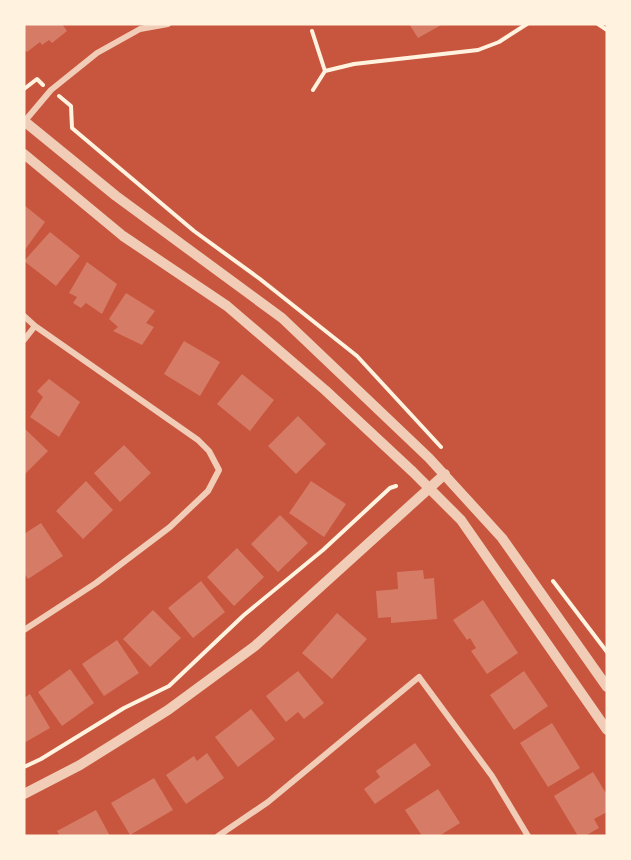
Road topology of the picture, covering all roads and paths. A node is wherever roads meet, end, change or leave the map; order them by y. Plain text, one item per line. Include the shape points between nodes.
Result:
1 (168, 24) edge
2 (526, 24) edge
3 (598, 24) edge
4 (607, 30) edge
5 (312, 31) dead end
6 (325, 71) junction
7 (313, 90) dead end
8 (24, 122) edge
9 (24, 154) edge
10 (24, 316) edge
11 (35, 326) junction
12 (24, 340) edge
13 (445, 474) junction
14 (396, 486) dead end
15 (428, 489) junction
16 (24, 630) edge
17 (607, 687) edge
18 (607, 730) edge
19 (24, 767) edge
20 (24, 794) edge
21 (218, 836) edge
22 (528, 836) edge

1 - 8 street via 140,29 97,52 51,90
2 - 6 path via 478,50
3 - 4 path
5 - 6 path
6 - 7 path
8 - 13 street via 116,196 282,318
9 - 15 street via 123,236 227,306 325,390
10 - 11 street
11 - 12 street
11 - 16 street via 198,440 219,470 208,491 170,527 96,583
13 - 15 street
13 - 17 street via 502,538
14 - 19 path via 244,615 169,686
15 - 18 street via 461,520
15 - 20 street via 255,646 168,710 80,765
21 - 22 street via 268,802 419,677 492,776

